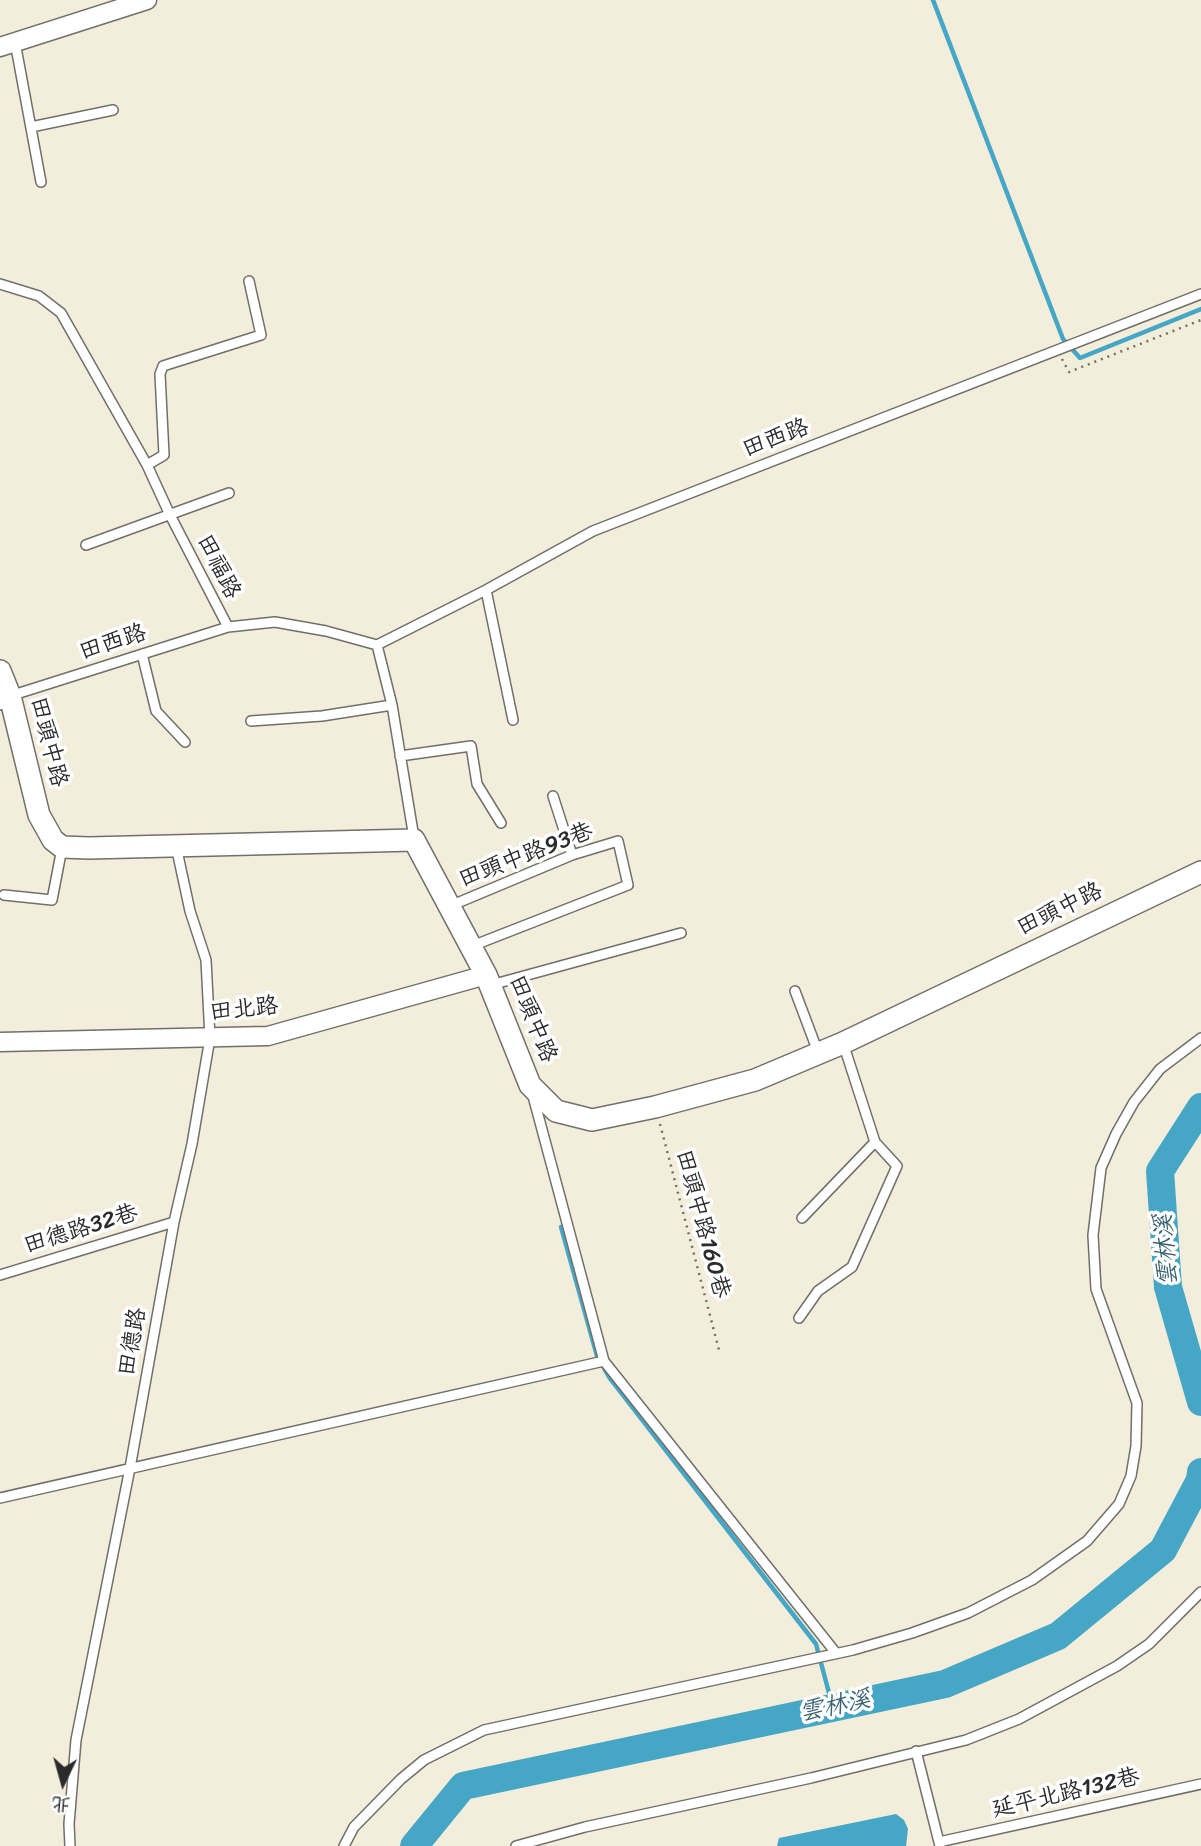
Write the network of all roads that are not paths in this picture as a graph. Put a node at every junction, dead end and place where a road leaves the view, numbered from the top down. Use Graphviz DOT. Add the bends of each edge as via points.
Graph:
graph roads {
  1 [pos="147,0"];
  2 [pos="8,45"];
  3 [pos="113,110"];
  4 [pos="31,127"];
  5 [pos="41,182"];
  6 [pos="249,281"];
  7 [pos="0,284"];
  8 [pos="1201,294"];
  9 [pos="147,464"];
  10 [pos="229,493"];
  11 [pos="170,514"];
  12 [pos="86,544"];
  13 [pos="486,590"];
  14 [pos="228,627"];
  15 [pos="377,645"];
  16 [pos="142,654"];
  17 [pos="0,671"];
  18 [pos="5,701"];
  19 [pos="392,705"];
  20 [pos="513,720"];
  21 [pos="251,721"];
  22 [pos="186,742"];
  23 [pos="400,756"];
  24 [pos="553,796"];
  25 [pos="501,823"];
  26 [pos="414,840"];
  27 [pos="176,846"];
  28 [pos="62,847"];
  29 [pos="572,855"];
  30 [pos="1201,872"];
  31 [pos="4,895"];
  32 [pos="449,907"];
  33 [pos="681,933"];
  34 [pos="470,946"];
  35 [pos="488,980"];
  36 [pos="795,991"];
  37 [pos="210,1038"];
  38 [pos="1201,1038"];
  39 [pos="0,1042"];
  40 [pos="843,1043"];
  41 [pos="818,1052"];
  42 [pos="530,1086"];
  43 [pos="875,1142"];
  44 [pos="802,1219"];
  45 [pos="174,1222"];
  46 [pos="0,1275"];
  47 [pos="799,1318"];
  48 [pos="604,1362"];
  49 [pos="130,1468"];
  50 [pos="0,1498"];
  51 [pos="1201,1592"];
  52 [pos="836,1653"];
  53 [pos="916,1751"];
  54 [pos="1201,1784"];
  55 [pos="939,1844"];
  56 [pos="70,1846"];
  57 [pos="344,1846"];
  58 [pos="516,1846"];
  1 -- 2 [label="street"];
  2 -- 4 [label="lane"];
  3 -- 4 [label="lane"];
  4 -- 5 [label="lane"];
  6 -- 9 [label="lane" via="261,335 163,366 164,454"];
  7 -- 9 [label="lane, 田福路" via="38,296 61,313"];
  8 -- 13 [label="lane, 田西路" via="593,531"];
  9 -- 11 [label="lane, 田福路"];
  10 -- 11 [label="lane"];
  11 -- 12 [label="lane"];
  11 -- 14 [label="lane, 田福路"];
  13 -- 15 [label="lane, 田西路"];
  13 -- 20 [label="lane"];
  14 -- 15 [label="lane, 田福路" via="275,622"];
  14 -- 16 [label="lane, 田西路"];
  15 -- 19 [label="lane"];
  16 -- 18 [label="lane, 田西路"];
  16 -- 22 [label="lane" via="156,712"];
  17 -- 18 [label="street, 田頭中路"];
  18 -- 28 [label="street, 田頭中路" via="39,815"];
  19 -- 21 [label="lane"];
  19 -- 23 [label="lane"];
  23 -- 25 [label="lane" via="471,746 477,784"];
  23 -- 26 [label="lane"];
  24 -- 29 [label="lane"];
  26 -- 27 [label="street"];
  26 -- 32 [label="street, 田頭中路"];
  27 -- 28 [label="street"];
  27 -- 37 [label="lane, 田德路" via="206,960"];
  28 -- 31 [label="lane" via="52,900"];
  29 -- 32 [label="lane, 田頭中路93巷"];
  29 -- 34 [label="lane, 田頭中路93巷" via="618,841 628,885"];
  30 -- 40 [label="street, 田頭中路"];
  32 -- 34 [label="street, 田頭中路"];
  33 -- 35 [label="lane"];
  34 -- 35 [label="street, 田頭中路"];
  35 -- 37 [label="street, 田北路" via="268,1036"];
  35 -- 42 [label="street, 田頭中路"];
  36 -- 41 [label="lane"];
  37 -- 39 [label="street, 田北路"];
  37 -- 45 [label="lane, 田德路"];
  38 -- 52 [label="lane" via="1160,1069 1134,1102 1101,1168 1093,1235 1096,1289 1137,1403 1131,1476 1118,1504 1087,1541 1032,1580 968,1613"];
  40 -- 41 [label="street, 田頭中路"];
  40 -- 43 [label="lane"];
  41 -- 42 [label="street, 田頭中路" via="755,1080 592,1121 556,1111"];
  42 -- 48 [label="lane"];
  43 -- 44 [label="lane"];
  43 -- 47 [label="lane" via="897,1166 852,1267 818,1291"];
  45 -- 46 [label="lane, 田德路32巷"];
  45 -- 49 [label="lane, 田德路"];
  48 -- 49 [label="lane"];
  48 -- 52 [label="lane"];
  49 -- 50 [label="lane"];
  49 -- 56 [label="lane, 田德路" via="76,1740"];
  51 -- 53 [label="lane" via="1149,1644 1116,1666 1019,1719 966,1740"];
  52 -- 57 [label="lane" via="484,1730 424,1760 401,1779 354,1827"];
  53 -- 55 [label="lane"];
  53 -- 58 [label="lane"];
  54 -- 55 [label="lane, 延平北路132巷"];
}
